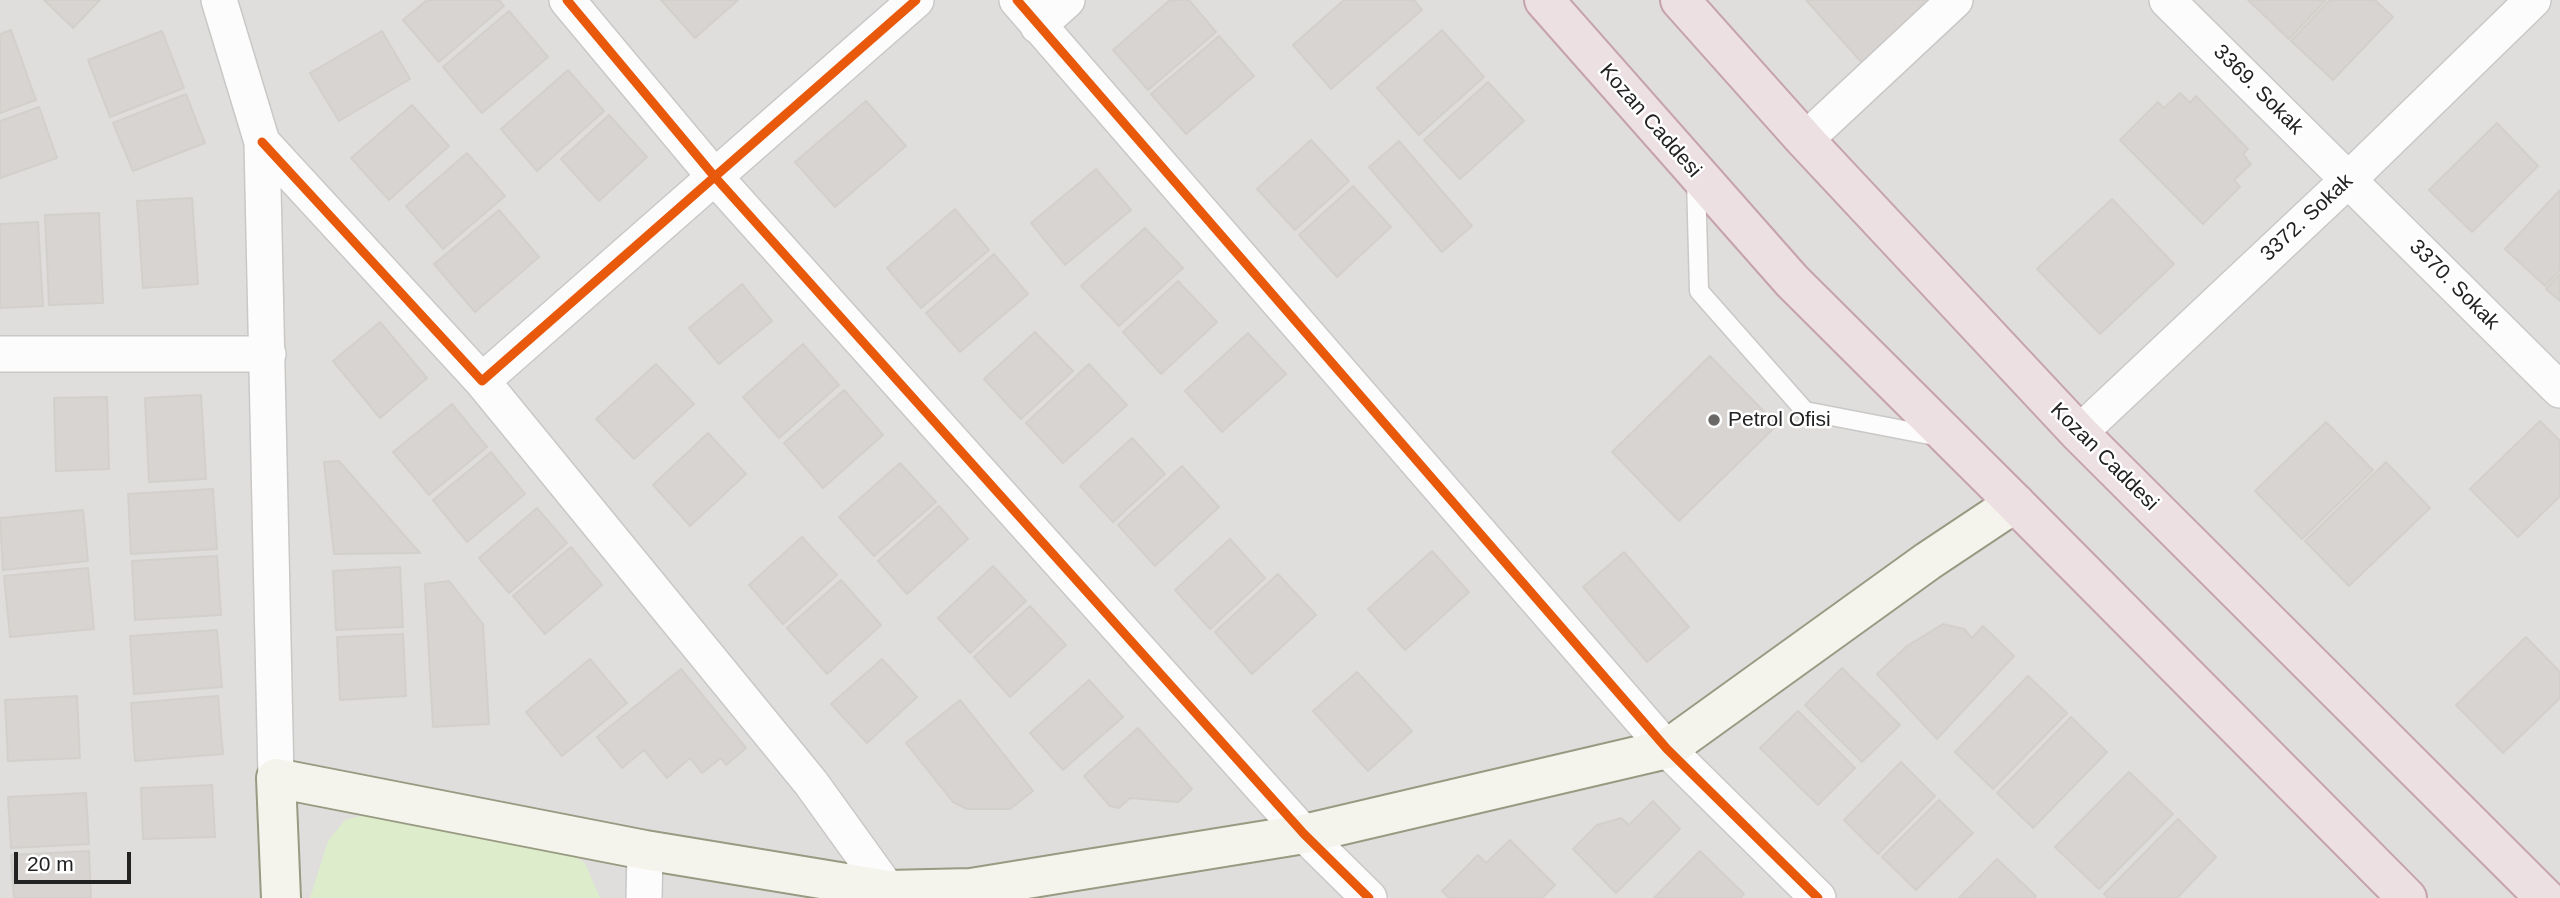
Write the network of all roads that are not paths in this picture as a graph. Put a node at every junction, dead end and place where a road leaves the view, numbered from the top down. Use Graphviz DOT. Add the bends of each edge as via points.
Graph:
graph roads {
  1 [pos="219,0"];
  2 [pos="567,0"];
  3 [pos="916,0"];
  4 [pos="1068,0"];
  5 [pos="1544,0"];
  6 [pos="1680,0"];
  7 [pos="1955,0"];
  8 [pos="2167,0"];
  9 [pos="2533,0"];
  10 [pos="1027,13"];
  11 [pos="1805,140"];
  12 [pos="262,142"];
  13 [pos="1695,172"];
  14 [pos="714,176"];
  15 [pos="2348,180"];
  16 [pos="0,354"];
  17 [pos="268,354"];
  18 [pos="482,381"];
  19 [pos="2560,390"];
  20 [pos="2079,433"];
  21 [pos="1951,439"];
  22 [pos="2015,503"];
  23 [pos="1667,749"];
  24 [pos="276,778"];
  25 [pos="1304,834"];
  26 [pos="645,850"];
  27 [pos="888,890"];
  28 [pos="971,893"];
  29 [pos="281,898"];
  30 [pos="644,898"];
  31 [pos="1369,898"];
  32 [pos="1818,898"];
  33 [pos="2407,898"];
  34 [pos="2545,898"];
  1 -- 12 [label="street"];
  2 -- 14 [label="street"];
  3 -- 14 [label="street"];
  4 -- 10 [label="street"];
  5 -- 13 [label="highway, Kozan Caddesi"];
  6 -- 11 [label="highway, Kozan Caddesi"];
  7 -- 11 [label="street"];
  8 -- 15 [label="street, 3369. Sokak"];
  9 -- 15 [label="street, 3372. Sokak"];
  10 -- 23 [label="street"];
  11 -- 20 [label="highway, Kozan Caddesi"];
  12 -- 17 [label="street"];
  12 -- 18 [label="street"];
  13 -- 21 [label="highway, Kozan Caddesi" via="1792,281"];
  13 -- 21 [label="lane" via="1699,291 1805,411"];
  14 -- 18 [label="street"];
  14 -- 25 [label="street"];
  15 -- 19 [label="street, 3370. Sokak"];
  15 -- 20 [label="street, 3372. Sokak"];
  16 -- 17 [label="street"];
  17 -- 24 [label="street"];
  18 -- 27 [label="street" via="811,783"];
  20 -- 34 [label="highway, Kozan Caddesi"];
  21 -- 22 [label="highway, Kozan Caddesi"];
  22 -- 23 [label="main road"];
  22 -- 33 [label="highway, Kozan Caddesi"];
  23 -- 25 [label="main road"];
  23 -- 32 [label="street"];
  24 -- 26 [label="main road"];
  24 -- 29 [label="main road"];
  25 -- 28 [label="main road"];
  25 -- 31 [label="street"];
  26 -- 27 [label="main road"];
  26 -- 30 [label="street"];
  27 -- 28 [label="main road"];
}
